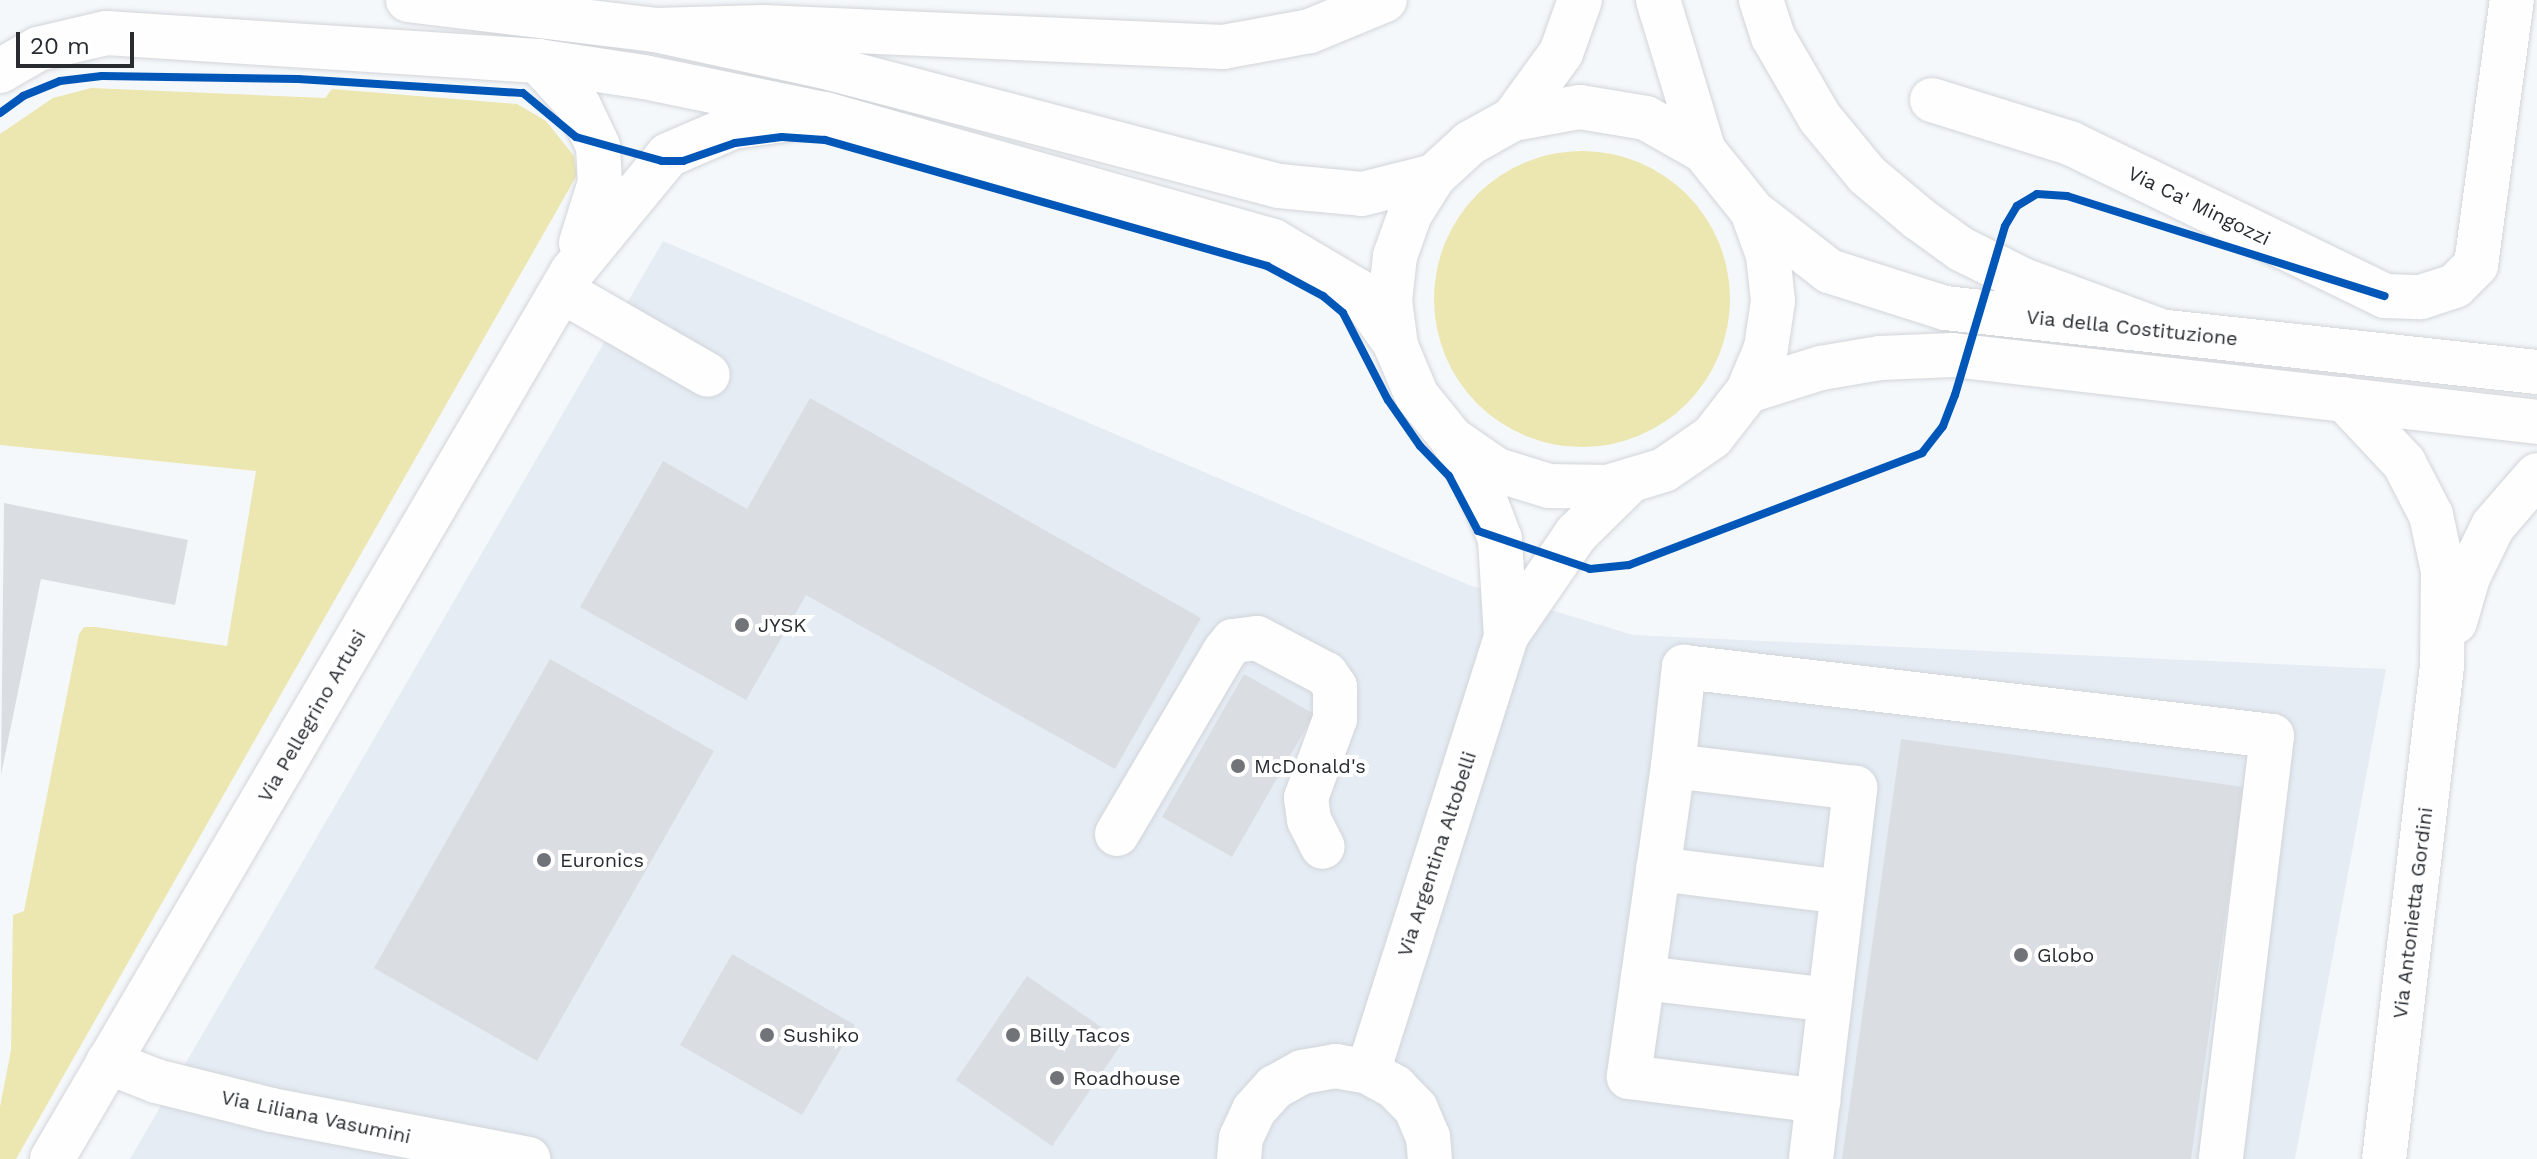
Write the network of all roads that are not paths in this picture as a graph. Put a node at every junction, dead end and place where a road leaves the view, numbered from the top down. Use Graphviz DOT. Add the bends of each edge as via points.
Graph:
graph roads {
  1 [pos="408,0"];
  2 [pos="1385,0"];
  3 [pos="1580,0"];
  4 [pos="1658,0"];
  5 [pos="1761,0"];
  6 [pos="2520,8"];
  7 [pos="655,30"];
  8 [pos="538,61"];
  9 [pos="0,71"];
  10 [pos="1932,100"];
  11 [pos="825,114"];
  12 [pos="1513,119"];
  13 [pos="1704,151"];
  14 [pos="1434,176"];
  15 [pos="1752,211"];
  16 [pos="567,282"];
  17 [pos="2161,331"];
  18 [pos="1396,346"];
  19 [pos="2537,372"];
  20 [pos="708,375"];
  21 [pos="1748,391"];
  22 [pos="2344,399"];
  23 [pos="2537,422"];
  24 [pos="1452,439"];
  25 [pos="2537,475"];
  26 [pos="1631,480"];
  27 [pos="1506,636"];
  28 [pos="2442,666"];
  29 [pos="1673,766"];
  30 [pos="1117,834"];
  31 [pos="1323,847"];
  32 [pos="1658,869"];
  33 [pos="1843,892"];
  34 [pos="1643,978"];
  35 [pos="1830,1000"];
  36 [pos="108,1062"];
  37 [pos="1368,1072"];
  38 [pos="1818,1101"];
  39 [pos="52,1159"];
  40 [pos="528,1159"];
  41 [pos="1239,1159"];
  42 [pos="1430,1159"];
  43 [pos="1811,1159"];
  44 [pos="2221,1159"];
  45 [pos="2384,1159"];
  1 -- 7 [label="main road"];
  2 -- 7 [label="main road" via="1310,31 1223,47 764,27"];
  3 -- 12 [label="main road" via="1561,53"];
  4 -- 13 [label="main road"];
  5 -- 17 [label="main road" via="1773,37 1820,118 1867,175 1918,218 1961,249 2023,280"];
  6 -- 10 [label="main road, Via Ca' Mingozzi" via="2476,265 2455,286 2421,297 2385,296 2070,143"];
  7 -- 14 [label="main road" via="829,68 1279,186 1362,194"];
  8 -- 9 [label="main road" via="106,33 38,49"];
  8 -- 11 [label="main road"];
  8 -- 16 [label="main road" via="579,106 598,146 600,182"];
  11 -- 16 [label="main road" via="733,127 668,155"];
  11 -- 18 [label="main road" via="1273,241 1358,291"];
  12 -- 13 [label="main road" via="1580,107 1606,111 1646,118"];
  12 -- 14 [label="main road" via="1470,143"];
  13 -- 15 [label="main road"];
  14 -- 18 [label="main road" via="1410,214 1395,256 1390,301"];
  15 -- 17 [label="main road, Via della Costituzione" via="1829,271 1945,308"];
  15 -- 21 [label="main road" via="1768,255 1773,301 1766,348"];
  16 -- 20 [label="main road"];
  16 -- 36 [label="main road, Via Pellegrino Artusi"];
  17 -- 19 [label="main road, Via della Costituzione"];
  18 -- 24 [label="main road" via="1417,396"];
  21 -- 22 [label="main road" via="1821,368 1880,358 1953,355"];
  21 -- 26 [label="main road" via="1712,437 1664,470"];
  22 -- 23 [label="main road"];
  22 -- 28 [label="main road, Via Antonietta Gordini" via="2404,463 2431,515 2443,571"];
  24 -- 26 [label="main road" via="1497,470 1549,486 1608,487"];
  24 -- 27 [label="main road, Via Argentina Altobelli" via="1480,487 1500,539"];
  25 -- 28 [label="main road, Via Antonietta Gordini" via="2493,526 2468,577"];
  26 -- 27 [label="main road, Via Argentina Altobelli" via="1576,534"];
  27 -- 37 [label="main road, Via Argentina Altobelli"];
  28 -- 45 [label="main road, Via Antonietta Gordini"];
  29 -- 32 [label="main road"];
  29 -- 33 [label="main road" via="1855,788"];
  29 -- 44 [label="main road" via="1684,667 2272,736"];
  30 -- 31 [label="main road" via="1225,651 1233,641 1257,638 1326,674 1335,687 1335,719 1306,798 1309,820"];
  32 -- 33 [label="main road"];
  32 -- 34 [label="main road"];
  33 -- 35 [label="main road"];
  34 -- 35 [label="main road"];
  34 -- 38 [label="main road" via="1629,1077"];
  35 -- 38 [label="main road"];
  36 -- 39 [label="main road, Via Pellegrino Artusi"];
  36 -- 40 [label="main road, Via Liliana Vasumini" via="156,1081 272,1110"];
  37 -- 41 [label="main road" via="1335,1066 1302,1072 1275,1087 1254,1110 1241,1138"];
  37 -- 42 [label="main road" via="1395,1087 1416,1109 1428,1137"];
  38 -- 43 [label="main road"];
}
